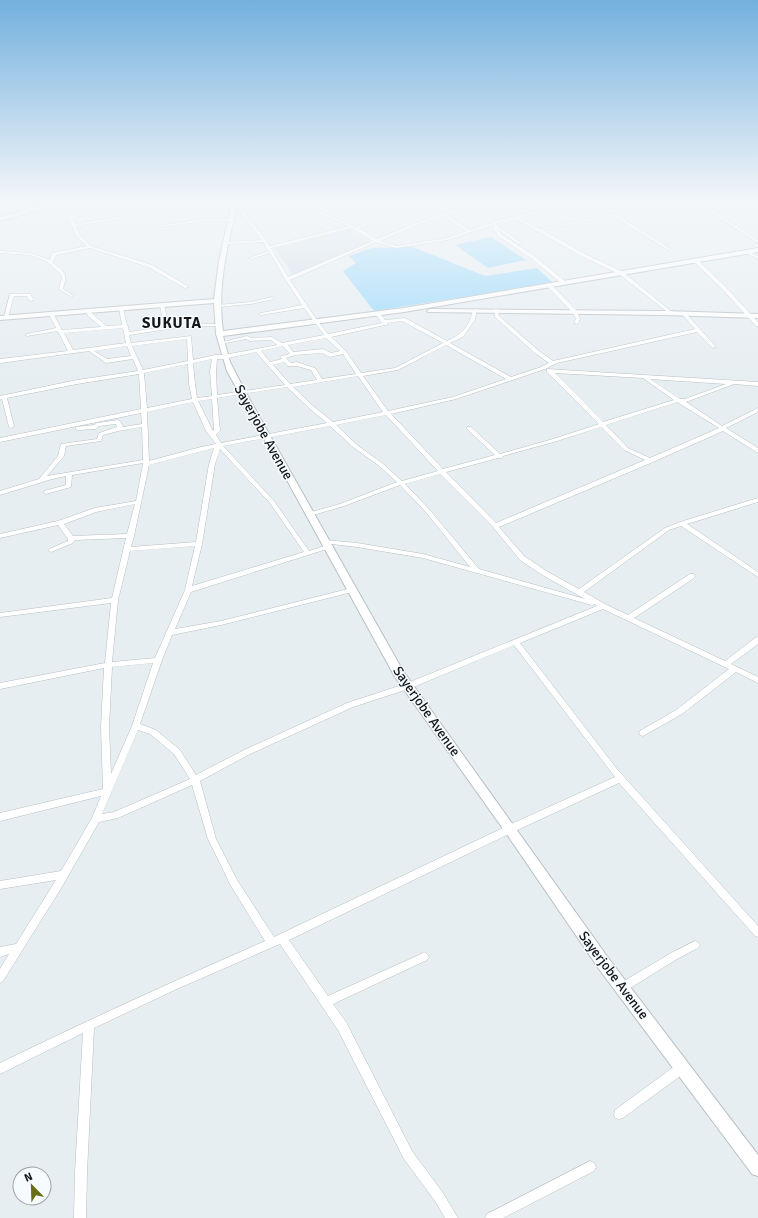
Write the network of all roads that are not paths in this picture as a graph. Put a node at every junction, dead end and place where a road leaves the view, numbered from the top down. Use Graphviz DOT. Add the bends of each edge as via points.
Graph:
graph roads {
  1 [pos="46,260"];
  2 [pos="52,260"];
  3 [pos="131,260"];
  4 [pos="222,260"];
  5 [pos="275,260"];
  6 [pos="331,260"];
  7 [pos="536,260"];
  8 [pos="592,260"];
  9 [pos="702,260"];
  10 [pos="696,261"];
  11 [pos="51,263"];
  12 [pos="621,273"];
  13 [pos="287,279"];
  14 [pos="564,283"];
  15 [pos="550,286"];
  16 [pos="186,287"];
  17 [pos="71,296"];
  18 [pos="272,298"];
  19 [pos="32,300"];
  20 [pos="217,303"];
  21 [pos="162,305"];
  22 [pos="305,306"];
  23 [pos="121,308"];
  24 [pos="404,310"];
  25 [pos="475,310"];
  26 [pos="496,310"];
  27 [pos="88,311"];
  28 [pos="575,312"];
  29 [pos="377,313"];
  30 [pos="670,313"];
  31 [pos="683,313"];
  32 [pos="51,314"];
  33 [pos="261,314"];
  34 [pos="749,316"];
  35 [pos="758,316"];
  36 [pos="3,318"];
  37 [pos="315,321"];
  38 [pos="384,322"];
  39 [pos="576,323"];
  40 [pos="758,325"];
  41 [pos="126,326"];
  42 [pos="180,327"];
  43 [pos="105,328"];
  44 [pos="167,328"];
  45 [pos="698,330"];
  46 [pos="59,331"];
  47 [pos="127,334"];
  48 [pos="220,334"];
  49 [pos="27,335"];
  50 [pos="327,336"];
  51 [pos="186,337"];
  52 [pos="448,343"];
  53 [pos="130,344"];
  54 [pos="282,345"];
  55 [pos="714,347"];
  56 [pos="89,349"];
  57 [pos="257,350"];
  58 [pos="71,352"];
  59 [pos="344,352"];
  60 [pos="292,354"];
  61 [pos="134,357"];
  62 [pos="220,357"];
  63 [pos="285,360"];
  64 [pos="0,361"];
  65 [pos="190,362"];
  66 [pos="553,363"];
  67 [pos="269,364"];
  68 [pos="543,368"];
  69 [pos="549,370"];
  70 [pos="141,372"];
  71 [pos="359,375"];
  72 [pos="644,376"];
  73 [pos="510,379"];
  74 [pos="321,381"];
  75 [pos="735,382"];
  76 [pos="758,384"];
  77 [pos="288,385"];
  78 [pos="242,393"];
  79 [pos="215,396"];
  80 [pos="2,397"];
  81 [pos="195,400"];
  82 [pos="678,400"];
  83 [pos="144,409"];
  84 [pos="758,410"];
  85 [pos="387,413"];
  86 [pos="332,424"];
  87 [pos="145,425"];
  88 [pos="602,425"];
  89 [pos="12,426"];
  90 [pos="78,428"];
  91 [pos="469,428"];
  92 [pos="121,429"];
  93 [pos="722,429"];
  94 [pos="213,434"];
  95 [pos="266,437"];
  96 [pos="0,440"];
  97 [pos="218,445"];
  98 [pos="758,451"];
  99 [pos="500,456"];
  100 [pos="651,461"];
  101 [pos="146,462"];
  102 [pos="441,471"];
  103 [pos="69,475"];
  104 [pos="40,481"];
  105 [pos="401,483"];
  106 [pos="46,492"];
  107 [pos="0,493"];
  108 [pos="758,500"];
  109 [pos="138,502"];
  110 [pos="310,514"];
  111 [pos="60,522"];
  112 [pos="682,523"];
  113 [pos="495,526"];
  114 [pos="0,536"];
  115 [pos="130,536"];
  116 [pos="72,538"];
  117 [pos="199,544"];
  118 [pos="327,545"];
  119 [pos="128,549"];
  120 [pos="51,550"];
  121 [pos="307,552"];
  122 [pos="476,570"];
  123 [pos="758,575"];
  124 [pos="692,576"];
  125 [pos="188,590"];
  126 [pos="352,590"];
  127 [pos="579,592"];
  128 [pos="115,600"];
  129 [pos="603,606"];
  130 [pos="0,615"];
  131 [pos="628,618"];
  132 [pos="169,634"];
  133 [pos="758,640"];
  134 [pos="516,642"];
  135 [pos="158,660"];
  136 [pos="108,665"];
  137 [pos="725,665"];
  138 [pos="735,669"];
  139 [pos="758,680"];
  140 [pos="0,686"];
  141 [pos="408,686"];
  142 [pos="136,726"];
  143 [pos="643,733"];
  144 [pos="621,778"];
  145 [pos="195,780"];
  146 [pos="107,791"];
  147 [pos="0,817"];
  148 [pos="96,819"];
  149 [pos="510,829"];
  150 [pos="64,875"];
  151 [pos="0,885"];
  152 [pos="758,933"];
  153 [pos="277,940"];
  154 [pos="695,945"];
  155 [pos="18,948"];
  156 [pos="0,952"];
  157 [pos="424,957"];
  158 [pos="0,978"];
  159 [pos="623,987"];
  160 [pos="326,1002"];
  161 [pos="89,1025"];
  162 [pos="683,1067"];
  163 [pos="0,1069"];
  164 [pos="620,1114"];
  165 [pos="590,1167"];
  166 [pos="758,1168"];
  167 [pos="80,1218"];
  168 [pos="452,1218"];
  169 [pos="491,1218"];
  1 -- 11 [label="street"];
  2 -- 11 [label="street"];
  3 -- 16 [label="street" via="150,266"];
  4 -- 20 [label="street, Sayerjobe Avenue"];
  5 -- 13 [label="street"];
  6 -- 13 [label="street"];
  7 -- 14 [label="street"];
  8 -- 12 [label="street"];
  9 -- 10 [label="street"];
  10 -- 12 [label="street"];
  10 -- 34 [label="street"];
  11 -- 17 [label="street" via="63,274 61,289"];
  12 -- 14 [label="street"];
  12 -- 30 [label="street"];
  13 -- 22 [label="street"];
  14 -- 15 [label="street"];
  15 -- 24 [label="street"];
  15 -- 28 [label="street"];
  18 -- 20 [label="street" via="252,303"];
  19 -- 36 [label="street" via="28,295 12,296"];
  20 -- 21 [label="street"];
  20 -- 48 [label="street, Sayerjobe Avenue"];
  21 -- 23 [label="street"];
  21 -- 44 [label="street"];
  22 -- 33 [label="street"];
  22 -- 37 [label="street"];
  23 -- 27 [label="street"];
  23 -- 41 [label="street"];
  24 -- 25 [label="street"];
  24 -- 29 [label="street"];
  25 -- 26 [label="street"];
  25 -- 52 [label="street" via="473,320 464,332"];
  26 -- 28 [label="street"];
  26 -- 66 [label="street" via="497,316"];
  27 -- 32 [label="street"];
  27 -- 43 [label="street"];
  28 -- 30 [label="street"];
  28 -- 39 [label="street" via="578,319"];
  29 -- 37 [label="street"];
  29 -- 38 [label="street"];
  30 -- 31 [label="street"];
  31 -- 34 [label="street"];
  31 -- 45 [label="street"];
  32 -- 36 [label="street"];
  32 -- 46 [label="street"];
  34 -- 35 [label="street"];
  34 -- 40 [label="street"];
  37 -- 48 [label="street"];
  37 -- 50 [label="street"];
  38 -- 50 [label="street" via="385,324"];
  38 -- 52 [label="street" via="403,319"];
  41 -- 43 [label="street"];
  41 -- 47 [label="street"];
  42 -- 44 [label="street"];
  42 -- 48 [label="street"];
  42 -- 51 [label="street"];
  43 -- 46 [label="street"];
  44 -- 47 [label="street"];
  45 -- 55 [label="street"];
  45 -- 66 [label="street"];
  46 -- 49 [label="street"];
  46 -- 58 [label="street"];
  47 -- 53 [label="street"];
  48 -- 54 [label="street" via="250,340 272,338"];
  48 -- 62 [label="street, Sayerjobe Avenue"];
  50 -- 54 [label="street"];
  50 -- 59 [label="street"];
  51 -- 53 [label="street"];
  51 -- 65 [label="street" via="189,337 191,348"];
  52 -- 71 [label="street" via="396,369"];
  52 -- 73 [label="street"];
  53 -- 56 [label="street"];
  53 -- 61 [label="street"];
  54 -- 57 [label="street"];
  54 -- 60 [label="street"];
  56 -- 58 [label="street"];
  56 -- 61 [label="street" via="106,361"];
  57 -- 62 [label="street"];
  57 -- 67 [label="street"];
  58 -- 64 [label="street"];
  59 -- 60 [label="street" via="330,355 323,351"];
  59 -- 71 [label="street"];
  60 -- 63 [label="street" via="283,357"];
  61 -- 70 [label="street"];
  62 -- 65 [label="street"];
  62 -- 78 [label="street, Sayerjobe Avenue"];
  62 -- 79 [label="street" via="213,371"];
  63 -- 67 [label="street"];
  63 -- 74 [label="street" via="290,365 297,364 313,369"];
  65 -- 70 [label="street"];
  65 -- 81 [label="street"];
  66 -- 68 [label="street"];
  67 -- 77 [label="street"];
  68 -- 69 [label="street"];
  68 -- 73 [label="street"];
  69 -- 72 [label="street"];
  69 -- 88 [label="street"];
  70 -- 80 [label="street"];
  70 -- 83 [label="street"];
  71 -- 74 [label="street"];
  71 -- 85 [label="street"];
  72 -- 75 [label="street"];
  72 -- 82 [label="street"];
  73 -- 85 [label="street" via="454,398"];
  74 -- 77 [label="street"];
  75 -- 76 [label="street"];
  75 -- 82 [label="street" via="685,401"];
  77 -- 78 [label="street"];
  77 -- 86 [label="street"];
  78 -- 79 [label="street"];
  78 -- 95 [label="street, Sayerjobe Avenue"];
  79 -- 81 [label="street"];
  79 -- 94 [label="street" via="217,432"];
  80 -- 89 [label="street"];
  81 -- 83 [label="street"];
  81 -- 94 [label="street"];
  82 -- 88 [label="street"];
  82 -- 93 [label="street"];
  83 -- 87 [label="street"];
  83 -- 96 [label="street"];
  84 -- 93 [label="street"];
  85 -- 86 [label="street"];
  85 -- 102 [label="street"];
  86 -- 95 [label="street"];
  86 -- 105 [label="street"];
  87 -- 92 [label="street"];
  87 -- 101 [label="street"];
  88 -- 99 [label="street"];
  88 -- 100 [label="street" via="626,449"];
  90 -- 92 [label="street" via="118,422"];
  91 -- 99 [label="street"];
  92 -- 104 [label="street" via="101,434 99,440 63,445 61,456"];
  93 -- 98 [label="street"];
  93 -- 100 [label="street"];
  94 -- 97 [label="street"];
  95 -- 97 [label="street"];
  95 -- 110 [label="street, Sayerjobe Avenue"];
  97 -- 101 [label="street"];
  97 -- 117 [label="street" via="212,464"];
  97 -- 121 [label="street" via="272,502"];
  99 -- 102 [label="street"];
  100 -- 113 [label="street"];
  101 -- 103 [label="street"];
  101 -- 109 [label="street"];
  102 -- 105 [label="street"];
  102 -- 113 [label="street"];
  103 -- 104 [label="street"];
  103 -- 106 [label="street" via="69,486"];
  104 -- 107 [label="street"];
  105 -- 110 [label="street"];
  105 -- 122 [label="street" via="427,510"];
  108 -- 112 [label="street"];
  109 -- 111 [label="street" via="95,510"];
  109 -- 115 [label="street"];
  110 -- 118 [label="street, Sayerjobe Avenue"];
  111 -- 114 [label="street"];
  111 -- 116 [label="street"];
  112 -- 123 [label="street"];
  112 -- 127 [label="street" via="661,533"];
  113 -- 127 [label="street" via="528,562"];
  115 -- 116 [label="street"];
  115 -- 119 [label="street"];
  116 -- 120 [label="street" via="71,542"];
  117 -- 119 [label="street"];
  117 -- 125 [label="street"];
  118 -- 121 [label="street"];
  118 -- 122 [label="street" via="357,545 400,552"];
  118 -- 126 [label="street, Sayerjobe Avenue"];
  119 -- 128 [label="street"];
  121 -- 125 [label="street"];
  122 -- 129 [label="street"];
  124 -- 131 [label="street"];
  125 -- 132 [label="street"];
  126 -- 132 [label="street"];
  126 -- 141 [label="street, Sayerjobe Avenue"];
  127 -- 129 [label="street"];
  128 -- 130 [label="street"];
  128 -- 136 [label="street"];
  129 -- 131 [label="street"];
  129 -- 134 [label="street"];
  131 -- 137 [label="street"];
  132 -- 135 [label="street"];
  133 -- 137 [label="street"];
  134 -- 141 [label="street"];
  134 -- 144 [label="street"];
  135 -- 136 [label="street"];
  135 -- 142 [label="street"];
  136 -- 140 [label="street"];
  136 -- 146 [label="street" via="105,727"];
  137 -- 138 [label="street"];
  138 -- 139 [label="street"];
  138 -- 143 [label="street" via="679,712"];
  141 -- 145 [label="street" via="343,708 245,753"];
  141 -- 149 [label="street, Sayerjobe Avenue"];
  142 -- 145 [label="street" via="153,732 177,752"];
  142 -- 146 [label="street"];
  144 -- 149 [label="street"];
  144 -- 152 [label="street"];
  145 -- 148 [label="street" via="115,815"];
  145 -- 153 [label="street" via="212,839 234,883"];
  146 -- 147 [label="street"];
  146 -- 148 [label="street"];
  148 -- 150 [label="street"];
  149 -- 153 [label="street"];
  149 -- 159 [label="street, Sayerjobe Avenue" via="604,964"];
  150 -- 151 [label="street"];
  150 -- 155 [label="street"];
  153 -- 160 [label="street"];
  153 -- 161 [label="street"];
  154 -- 159 [label="street"];
  155 -- 156 [label="street"];
  155 -- 158 [label="street"];
  157 -- 160 [label="street"];
  159 -- 162 [label="street, Sayerjobe Avenue"];
  160 -- 168 [label="street" via="342,1026 408,1155"];
  161 -- 163 [label="street"];
  161 -- 167 [label="street"];
  162 -- 164 [label="street"];
  162 -- 166 [label="street, Sayerjobe Avenue"];
  165 -- 169 [label="street"];
}
